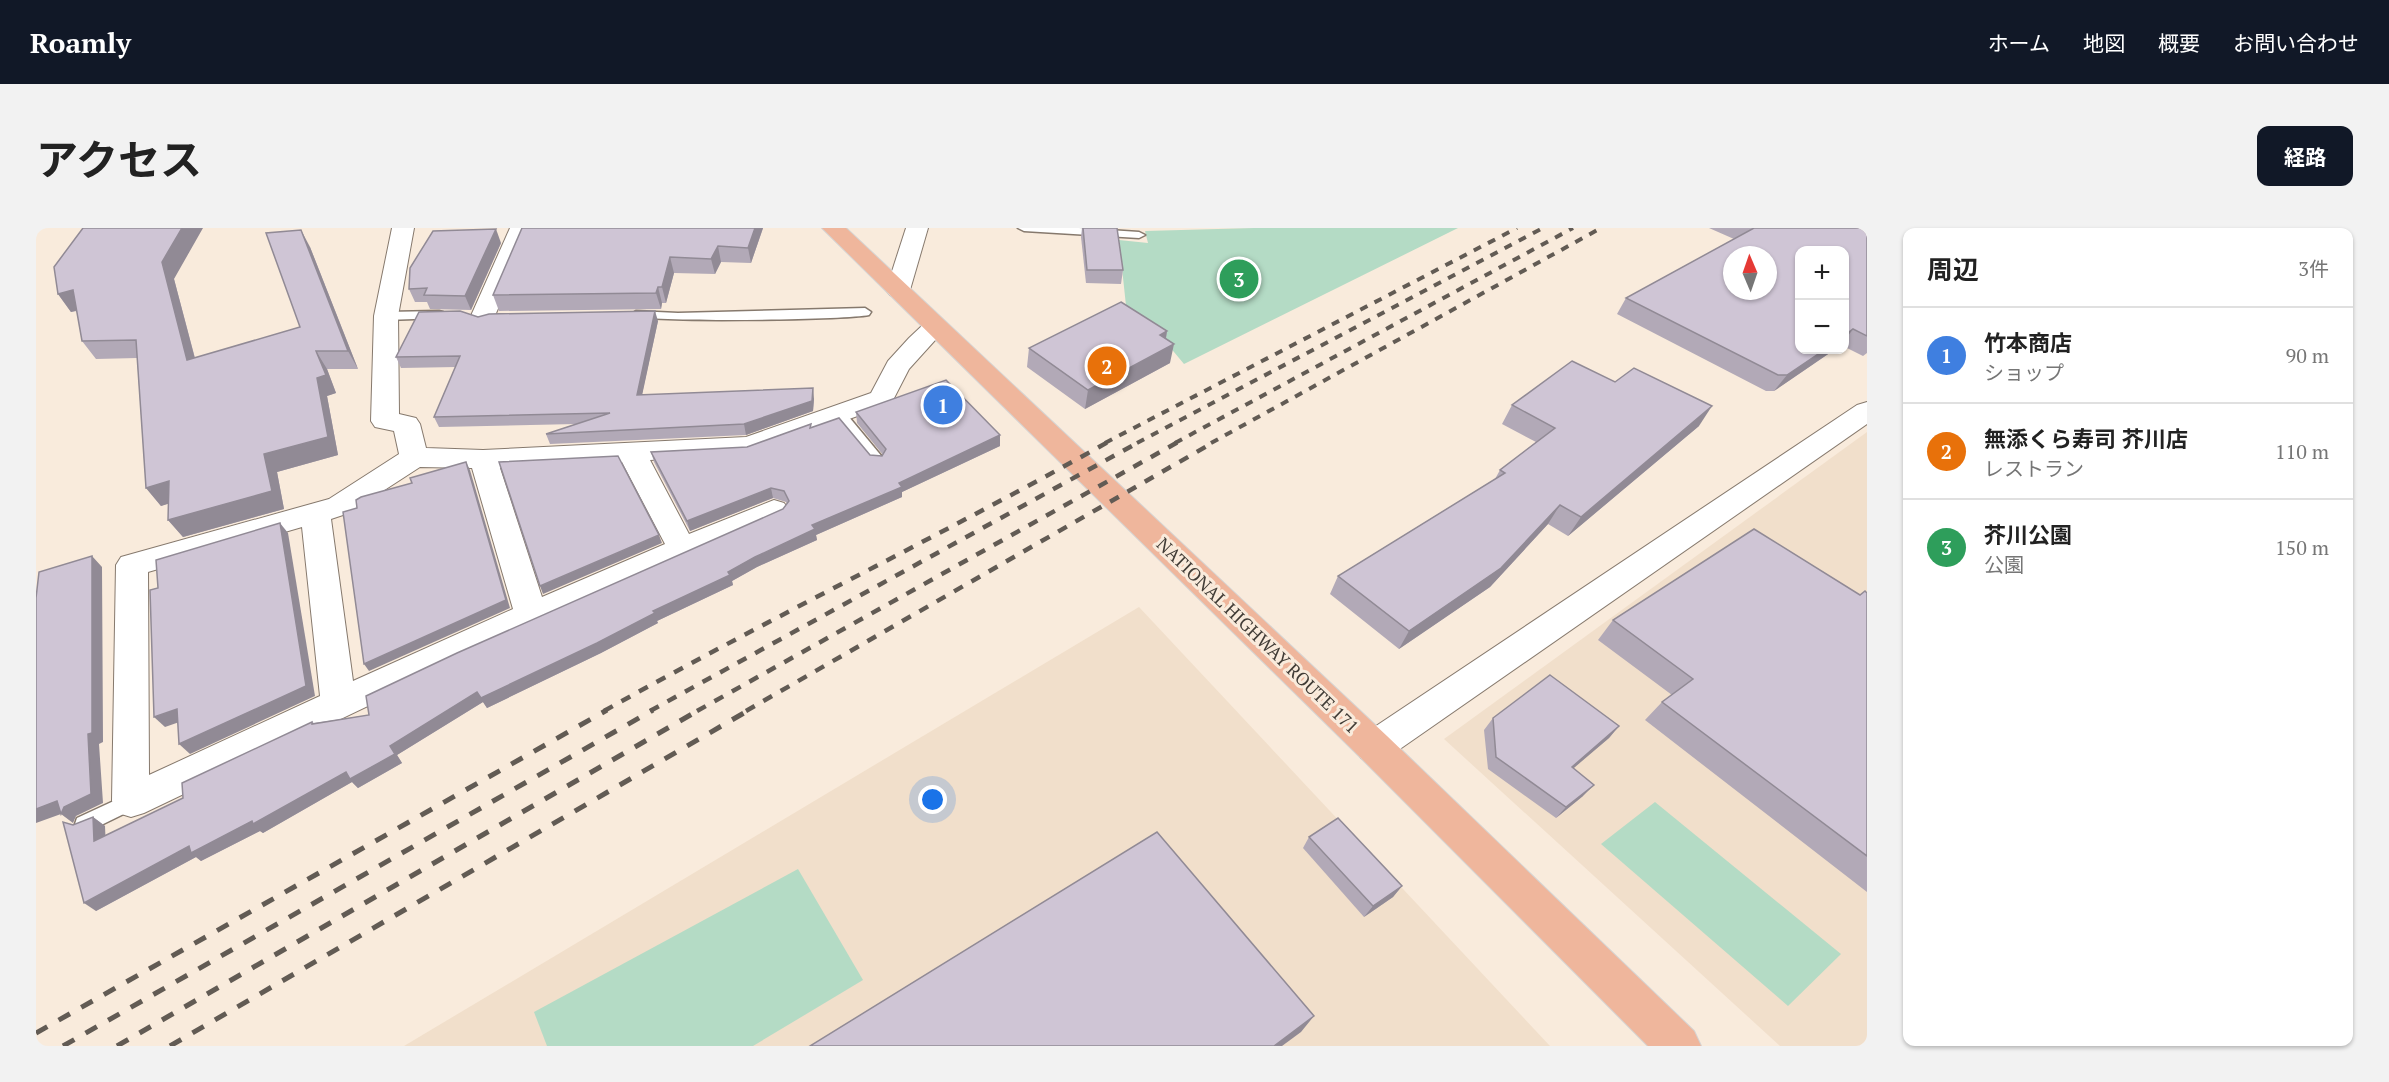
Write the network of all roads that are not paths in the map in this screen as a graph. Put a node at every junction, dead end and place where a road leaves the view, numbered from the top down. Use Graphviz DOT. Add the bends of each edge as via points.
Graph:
graph roads {
  1 [pos="403,228"];
  2 [pos="521,228"];
  3 [pos="833,228"];
  4 [pos="917,228"];
  5 [pos="1024,228"];
  6 [pos="1140,235"];
  7 [pos="898,291"];
  8 [pos="865,312"];
  9 [pos="454,315"];
  10 [pos="625,315"];
  11 [pos="386,316"];
  12 [pos="483,318"];
  13 [pos="935,327"];
  14 [pos="1867,411"];
  15 [pos="839,414"];
  16 [pos="631,452"];
  17 [pos="414,457"];
  18 [pos="483,459"];
  19 [pos="878,461"];
  20 [pos="774,510"];
  21 [pos="315,512"];
  22 [pos="682,548"];
  23 [pos="531,614"];
  24 [pos="338,701"];
  25 [pos="1374,747"];
  26 [pos="130,801"];
  27 [pos="84,824"];
  28 [pos="1679,1046"];
  1 -- 11 [label="street"];
  2 -- 12 [label="street"];
  3 -- 7 [label="highway, NATIONAL HIGHWAY ROUTE 171"];
  4 -- 7 [label="street"];
  5 -- 6 [label="lane"];
  7 -- 13 [label="highway, NATIONAL HIGHWAY ROUTE 171"];
  8 -- 10 [label="lane" via="673,317 674,311"];
  9 -- 11 [label="lane"];
  11 -- 17 [label="street" via="385,421 406,424"];
  13 -- 15 [label="street" via="901,359 882,398"];
  13 -- 25 [label="highway, NATIONAL HIGHWAY ROUTE 171"];
  14 -- 25 [label="street"];
  15 -- 16 [label="street" via="749,446"];
  15 -- 19 [label="lane"];
  16 -- 18 [label="street"];
  16 -- 22 [label="street"];
  17 -- 18 [label="street"];
  17 -- 21 [label="street" via="339,506"];
  18 -- 23 [label="street"];
  20 -- 22 [label="street"];
  21 -- 24 [label="street"];
  21 -- 26 [label="street" via="132,564"];
  22 -- 23 [label="street"];
  23 -- 24 [label="street"];
  24 -- 26 [label="street"];
  25 -- 28 [label="highway, NATIONAL HIGHWAY ROUTE 171"];
  26 -- 27 [label="lane"];
}
